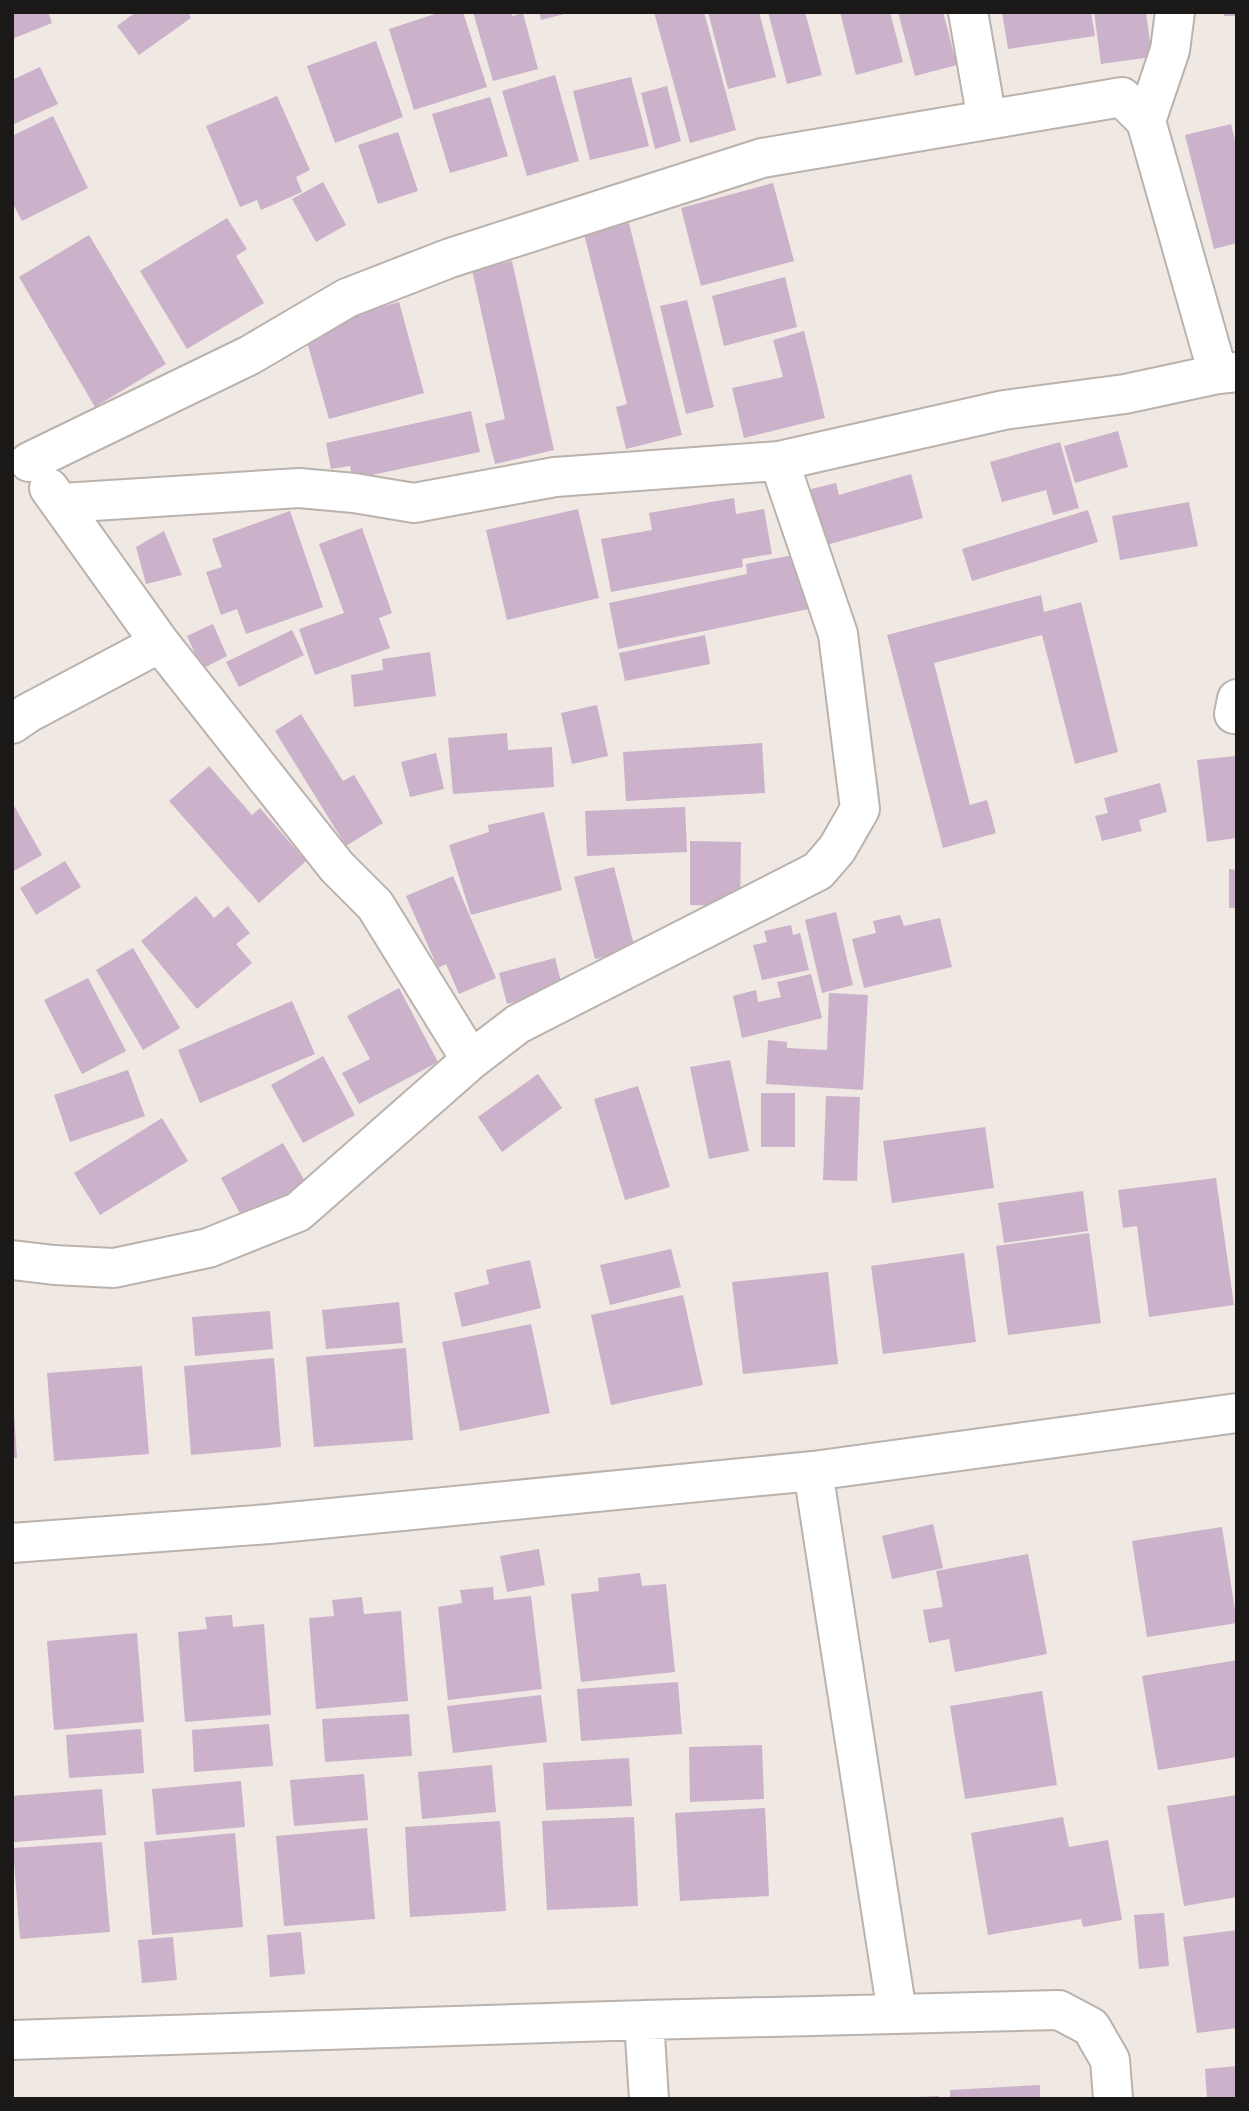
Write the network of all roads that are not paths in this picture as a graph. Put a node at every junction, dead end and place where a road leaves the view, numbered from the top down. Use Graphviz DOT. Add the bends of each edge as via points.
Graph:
graph roads {
  1 [pos="968,12"];
  2 [pos="1175,12"];
  3 [pos="987,120"];
  4 [pos="1146,121"];
  5 [pos="1228,373"];
  6 [pos="20,455"];
  7 [pos="779,461"];
  8 [pos="62,503"];
  9 [pos="160,643"];
  10 [pos="12,724"];
  11 [pos="471,1060"];
  12 [pos="12,1260"];
  13 [pos="1237,1413"];
  14 [pos="813,1471"];
  15 [pos="12,1543"];
  16 [pos="897,2013"];
  17 [pos="644,2020"];
  18 [pos="12,2040"];
  19 [pos="649,2099"];
  20 [pos="1113,2099"];
  1 -- 3 [label="street"];
  2 -- 4 [label="street" via="1171,50"];
  3 -- 4 [label="street" via="1122,97"];
  3 -- 6 [label="street" via="762,158 450,258 347,298 250,355"];
  4 -- 5 [label="street"];
  5 -- 7 [label="street" via="1125,394 1004,410"];
  6 -- 8 [label="street"];
  7 -- 8 [label="street" via="555,477 414,503 299,488"];
  7 -- 11 [label="street" via="838,634 860,809 818,871 518,1024"];
  8 -- 9 [label="street"];
  9 -- 10 [label="street"];
  9 -- 11 [label="street" via="337,867 375,905"];
  11 -- 12 [label="street" via="298,1212 208,1248 114,1268"];
  13 -- 14 [label="street"];
  14 -- 15 [label="street" via="269,1524"];
  14 -- 16 [label="street"];
  16 -- 17 [label="street"];
  16 -- 20 [label="street" via="1059,2010 1091,2027 1110,2060"];
  17 -- 18 [label="street"];
  17 -- 19 [label="street"];
}
